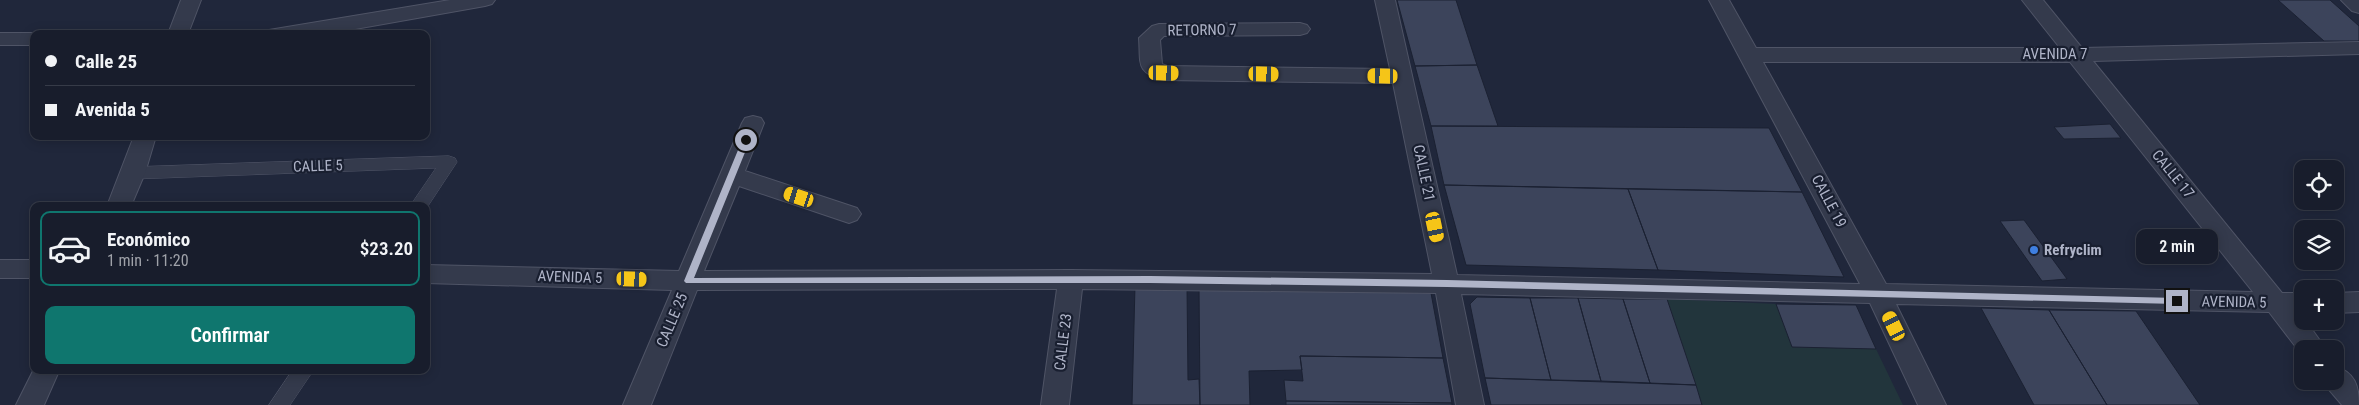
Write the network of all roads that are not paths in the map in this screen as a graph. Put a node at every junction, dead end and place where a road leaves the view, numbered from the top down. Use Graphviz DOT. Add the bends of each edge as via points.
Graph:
graph roads {
  1 [pos="192,0"];
  2 [pos="484,0"];
  3 [pos="1385,0"];
  4 [pos="1719,0"];
  5 [pos="2032,0"];
  6 [pos="2351,0"];
  7 [pos="447,3"];
  8 [pos="2359,7"];
  9 [pos="1300,29"];
  10 [pos="180,30"];
  11 [pos="313,30"];
  12 [pos="0,39"];
  13 [pos="30,39"];
  14 [pos="2359,48"];
  15 [pos="1750,55"];
  16 [pos="2076,55"];
  17 [pos="1403,76"];
  18 [pos="753,123"];
  19 [pos="144,140"];
  20 [pos="133,173"];
  21 [pos="733,175"];
  22 [pos="121,202"];
  23 [pos="422,202"];
  24 [pos="849,214"];
  25 [pos="0,269"];
  26 [pos="30,270"];
  27 [pos="430,274"];
  28 [pos="1071,279"];
  29 [pos="689,281"];
  30 [pos="1447,284"];
  31 [pos="1879,295"];
  32 [pos="2344,302"];
  33 [pos="2359,302"];
  34 [pos="2276,303"];
  35 [pos="2294,303"];
  36 [pos="2306,340"];
  37 [pos="45,374"];
  38 [pos="302,374"];
  39 [pos="2344,388"];
  40 [pos="30,405"];
  41 [pos="279,405"];
  42 [pos="637,405"];
  43 [pos="1055,405"];
  44 [pos="1470,405"];
  45 [pos="1932,405"];
  46 [pos="2358,405"];
  1 -- 10 [label="street"];
  2 -- 7 [label="street"];
  3 -- 17 [label="street, CALLE 21"];
  4 -- 15 [label="street, CALLE 19"];
  5 -- 16 [label="street, CALLE 17"];
  6 -- 8 [label="street"];
  7 -- 11 [label="street"];
  9 -- 17 [label="street, RETORNO 7" via="1159,30 1149,38 1152,68 1164,73"];
  12 -- 13 [label="street"];
  14 -- 16 [label="street, AVENIDA 7"];
  15 -- 16 [label="street, AVENIDA 7"];
  15 -- 31 [label="street, CALLE 19"];
  16 -- 34 [label="street, CALLE 17"];
  17 -- 30 [label="street, CALLE 21"];
  18 -- 21 [label="street, CALLE 25"];
  19 -- 20 [label="street"];
  20 -- 22 [label="street"];
  20 -- 23 [label="street, CALLE 5" via="449,162"];
  21 -- 24 [label="street"];
  21 -- 29 [label="street, CALLE 25"];
  25 -- 26 [label="street"];
  27 -- 29 [label="street, AVENIDA 5"];
  28 -- 29 [label="street, AVENIDA 5"];
  28 -- 30 [label="street, AVENIDA 5"];
  28 -- 43 [label="street, CALLE 23"];
  29 -- 42 [label="street, CALLE 25"];
  30 -- 31 [label="street, AVENIDA 5"];
  30 -- 44 [label="street, CALLE 21"];
  31 -- 34 [label="street, AVENIDA 5"];
  31 -- 45 [label="street, CALLE 19"];
  32 -- 33 [label="street"];
  34 -- 35 [label="street, AVENIDA 5"];
  34 -- 36 [label="street, CALLE 17"];
  37 -- 40 [label="street"];
  38 -- 41 [label="street"];
  39 -- 46 [label="street"];
}
